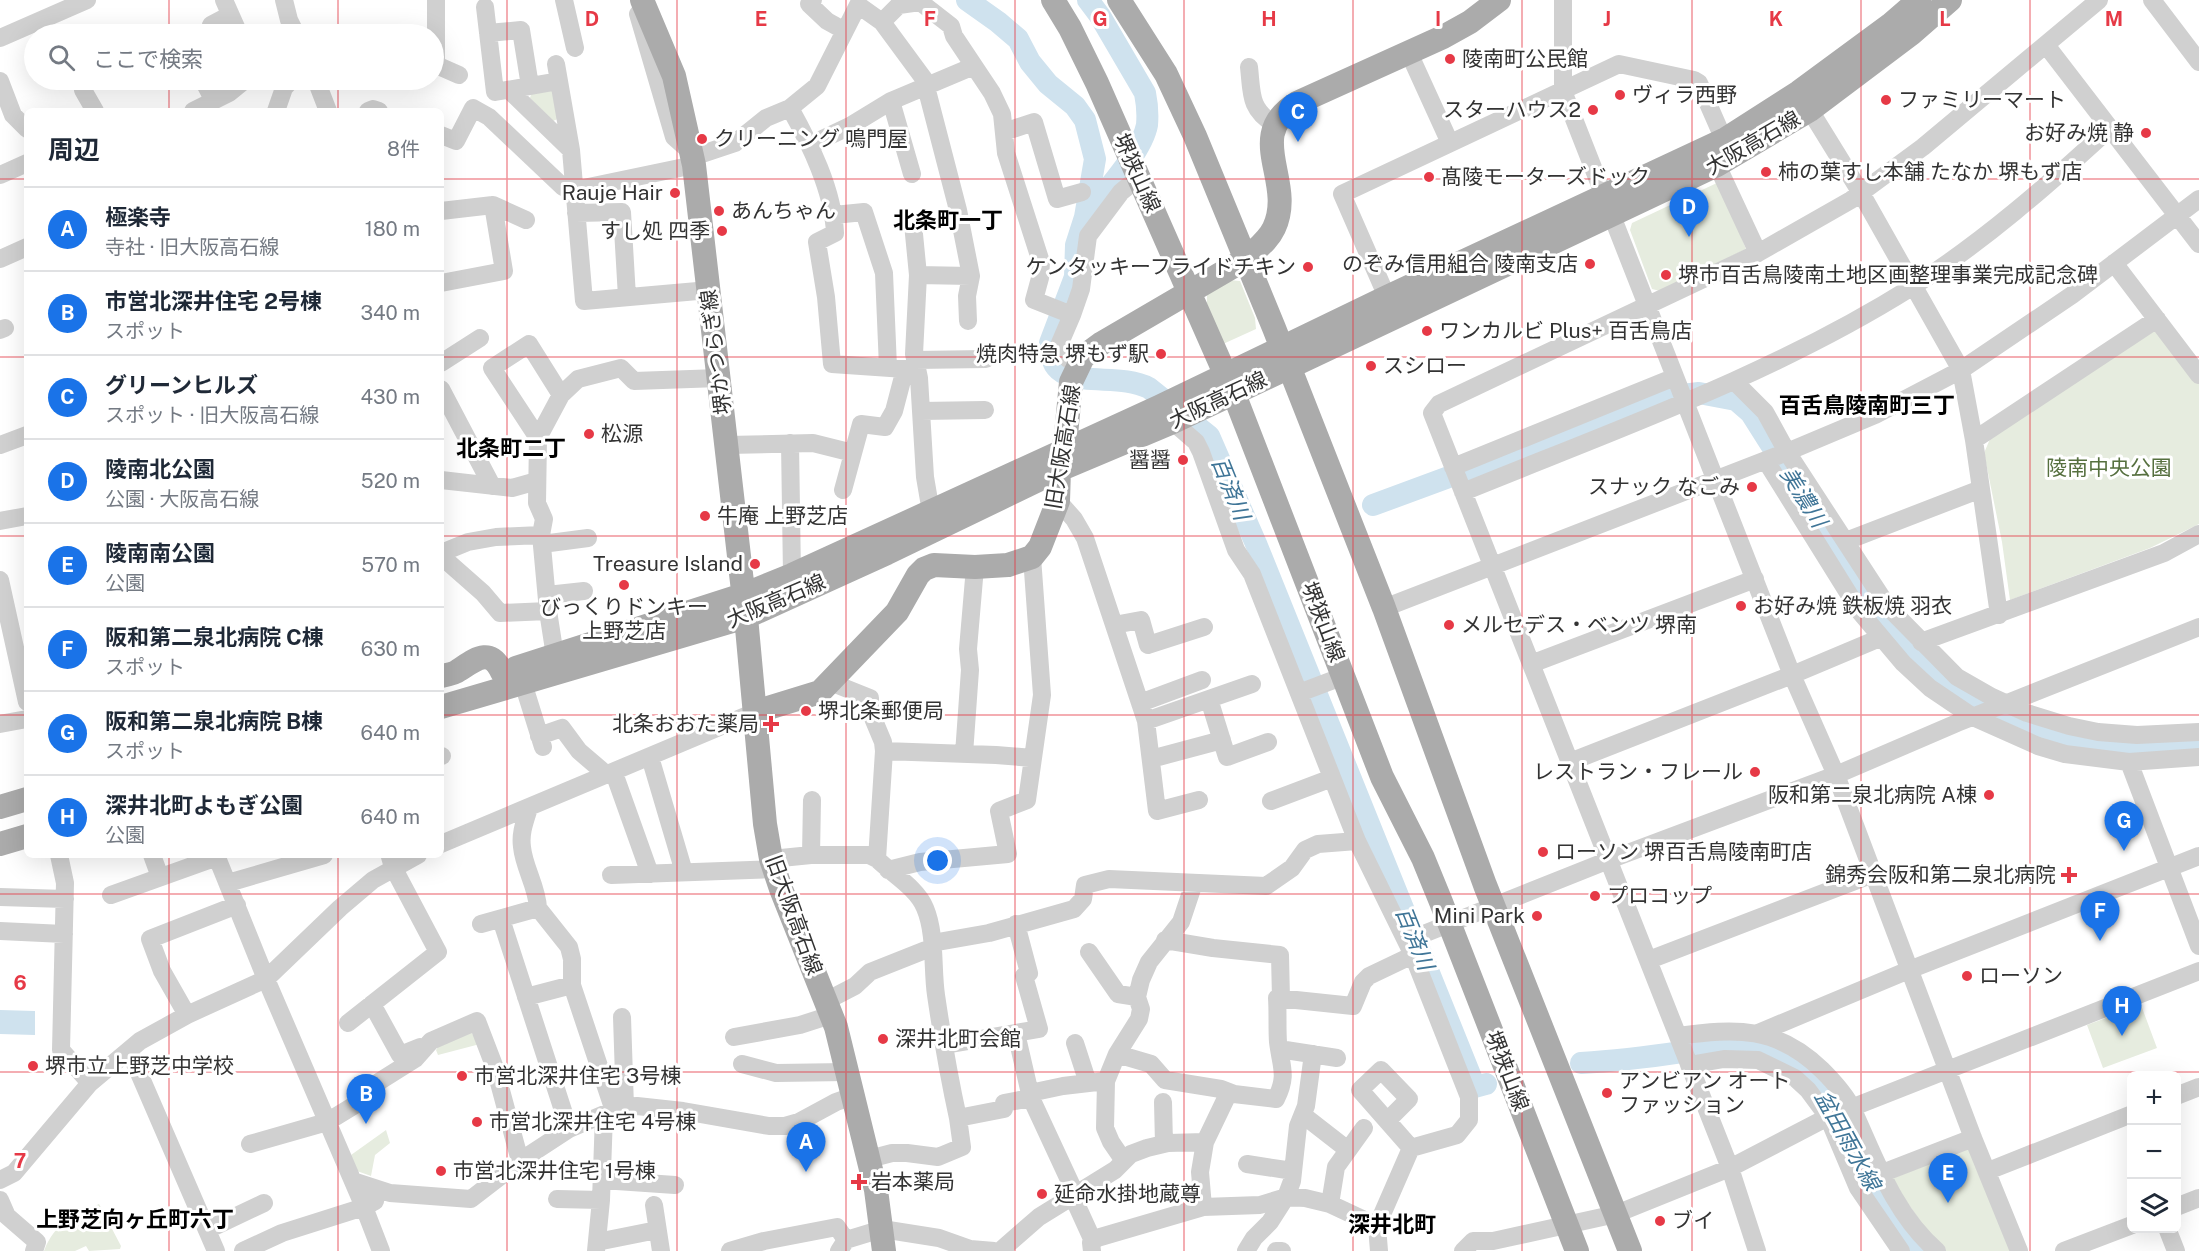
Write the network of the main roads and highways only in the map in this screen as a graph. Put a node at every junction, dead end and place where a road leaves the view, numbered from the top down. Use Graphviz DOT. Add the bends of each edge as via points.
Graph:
graph roads {
  1 [pos="1053,0"];
  2 [pos="1119,0"];
  3 [pos="1499,0"];
  4 [pos="1919,0"];
  5 [pos="1950,0"];
  6 [pos="644,3"];
  7 [pos="1805,101"];
  8 [pos="1609,205"];
  9 [pos="1246,259"];
  10 [pos="1189,292"];
  11 [pos="1285,356"];
  12 [pos="1229,384"];
  13 [pos="1061,460"];
  14 [pos="745,606"];
  15 [pos="444,675"];
  16 [pos="512,677"];
  17 [pos="444,689"];
  18 [pos="444,706"];
  19 [pos="755,712"];
  20 [pos="24,800"];
  21 [pos="0,807"];
  22 [pos="24,815"];
  23 [pos="0,822"];
  24 [pos="24,825"];
  25 [pos="0,832"];
  26 [pos="24,837"];
  27 [pos="0,844"];
  28 [pos="883,1240"];
  29 [pos="1577,1251"];
  30 [pos="1630,1251"];
  1 -- 10 [label="main road, 堺狭山線" via="1097,83"];
  2 -- 9 [label="main road" via="1166,74"];
  3 -- 9 [label="main road, 旧大阪高石線" via="1470,22 1286,110 1274,124 1271,139 1279,182 1274,229"];
  4 -- 7 [label="main road, 大阪高石線"];
  5 -- 7 [label="main road, 大阪高石線" via="1911,34"];
  6 -- 14 [label="main road, 堺かつらぎ線" via="674,76 693,158"];
  7 -- 8 [label="main road, 大阪高石線" via="1724,140"];
  7 -- 8 [label="main road, 大阪高石線" via="1717,165"];
  8 -- 11 [label="main road, 大阪高石線"];
  8 -- 11 [label="main road, 大阪高石線" via="1387,297"];
  9 -- 10 [label="main road, 旧大阪高石線"];
  9 -- 11 [label="main road"];
  10 -- 12 [label="main road, 堺狭山線"];
  10 -- 13 [label="main road, 旧大阪高石線" via="1083,357 1076,370"];
  11 -- 12 [label="main road, 大阪高石線"];
  11 -- 30 [label="main road"];
  12 -- 13 [label="main road, 大阪高石線"];
  12 -- 29 [label="main road, 堺狭山線" via="1382,777 1423,858 1422,938 1567,1224"];
  13 -- 14 [label="main road, 大阪高石線" via="887,553"];
  13 -- 14 [label="main road, 大阪高石線" via="931,512 792,575"];
  13 -- 19 [label="main road, 旧大阪高石線" via="1058,501 1040,547 1032,557 1008,565 934,565 924,569 897,612 819,692"];
  14 -- 16 [label="main road, 大阪高石線"];
  14 -- 16 [label="main road, 大阪高石線" via="555,656"];
  14 -- 19 [label="main road, 堺かつらぎ線"];
  15 -- 16 [label="main road" via="478,657 497,662"];
  16 -- 17 [label="main road, 大阪高石線"];
  16 -- 18 [label="main road, 大阪高石線"];
  19 -- 28 [label="main road, 旧大阪高石線" via="765,824 773,864 829,1008 869,1159"];
  20 -- 21 [label="main road"];
  22 -- 23 [label="main road"];
  24 -- 25 [label="main road"];
  26 -- 27 [label="main road"];
}
